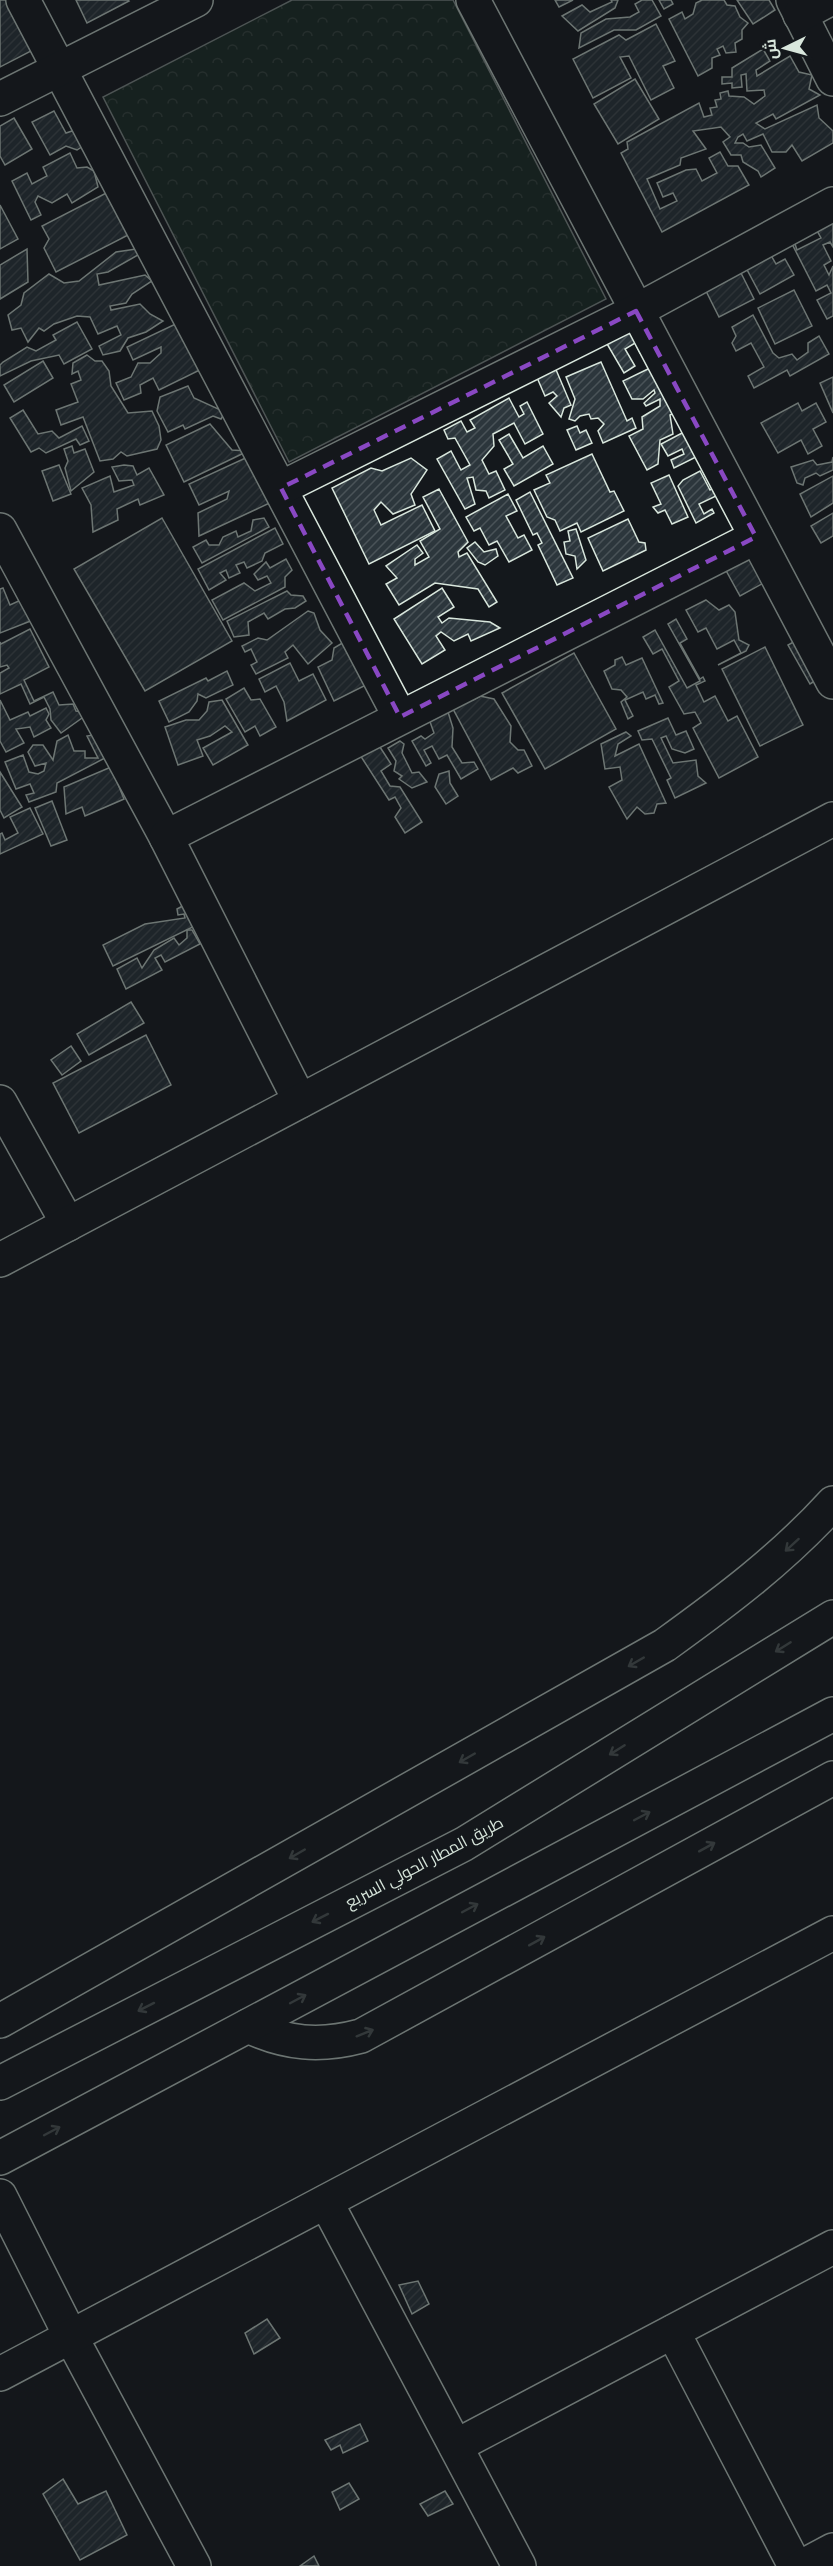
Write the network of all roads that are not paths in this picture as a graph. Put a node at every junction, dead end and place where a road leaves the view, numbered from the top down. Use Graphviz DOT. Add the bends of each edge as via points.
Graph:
graph roads {
  1 [pos="23,0"];
  2 [pos="196,0"];
  3 [pos="473,0"];
  4 [pos="807,5"];
  5 [pos="59,68"];
  6 [pos="833,79"];
  7 [pos="0,99"];
  8 [pos="833,204"];
  9 [pos="636,310"];
  10 [pos="281,488"];
  11 [pos="0,531"];
  12 [pos="756,537"];
  13 [pos="833,682"];
  14 [pos="400,717"];
  15 [pos="833,819"];
  16 [pos="166,837"];
  17 [pos="300,1101"];
  18 [pos="0,1102"];
  19 [pos="68,1224"];
  20 [pos="0,1260"];
  21 [pos="833,1503"];
  22 [pos="833,1617"];
  23 [pos="833,1714"];
  24 [pos="833,1778"];
  25 [pos="833,1933"];
  26 [pos="0,2022"];
  27 [pos="248,2026"];
  28 [pos="0,2083"];
  29 [pos="0,2158"];
  30 [pos="0,2196"];
  31 [pos="327,2202"];
  32 [pos="833,2247"];
  33 [pos="673,2332"];
  34 [pos="71,2337"];
  35 [pos="0,2374"];
  36 [pos="456,2446"];
  37 [pos="833,2550"];
  38 [pos="194,2566"];
  39 [pos="519,2566"];
  40 [pos="795,2566"];
  41 [pos="803,2566"];
  1 -- 5 [label="main road"];
  2 -- 5 [label="main road"];
  3 -- 9 [label="main road"];
  4 -- 6 [label="main road"];
  5 -- 7 [label="main road"];
  5 -- 10 [label="main road"];
  8 -- 9 [label="main road"];
  9 -- 10 [label="main road"];
  9 -- 12 [label="main road"];
  10 -- 14 [label="main road"];
  11 -- 16 [label="main road"];
  12 -- 13 [label="main road"];
  12 -- 14 [label="main road"];
  14 -- 16 [label="main road"];
  15 -- 17 [label="main road"];
  16 -- 17 [label="main road"];
  17 -- 19 [label="main road"];
  18 -- 19 [label="main road"];
  19 -- 20 [label="main road"];
  21 -- 26 [label="main road, one-way" via="740,1592 665,1645"];
  22 -- 28 [label="main road, طريق المطار الحولي السريع, one-way" via="464,1844"];
  27 -- 23 [label="main road, one-way"];
  27 -- 24 [label="main road, one-way" via="292,2042 315,2044 361,2036"];
  25 -- 31 [label="main road"];
  29 -- 27 [label="main road, one-way"];
  30 -- 34 [label="main road"];
  31 -- 34 [label="main road"];
  31 -- 36 [label="main road"];
  32 -- 33 [label="main road"];
  33 -- 36 [label="main road"];
  33 -- 40 [label="main road"];
  34 -- 35 [label="main road"];
  34 -- 38 [label="main road"];
  36 -- 39 [label="main road"];
  37 -- 41 [label="main road"];
}
